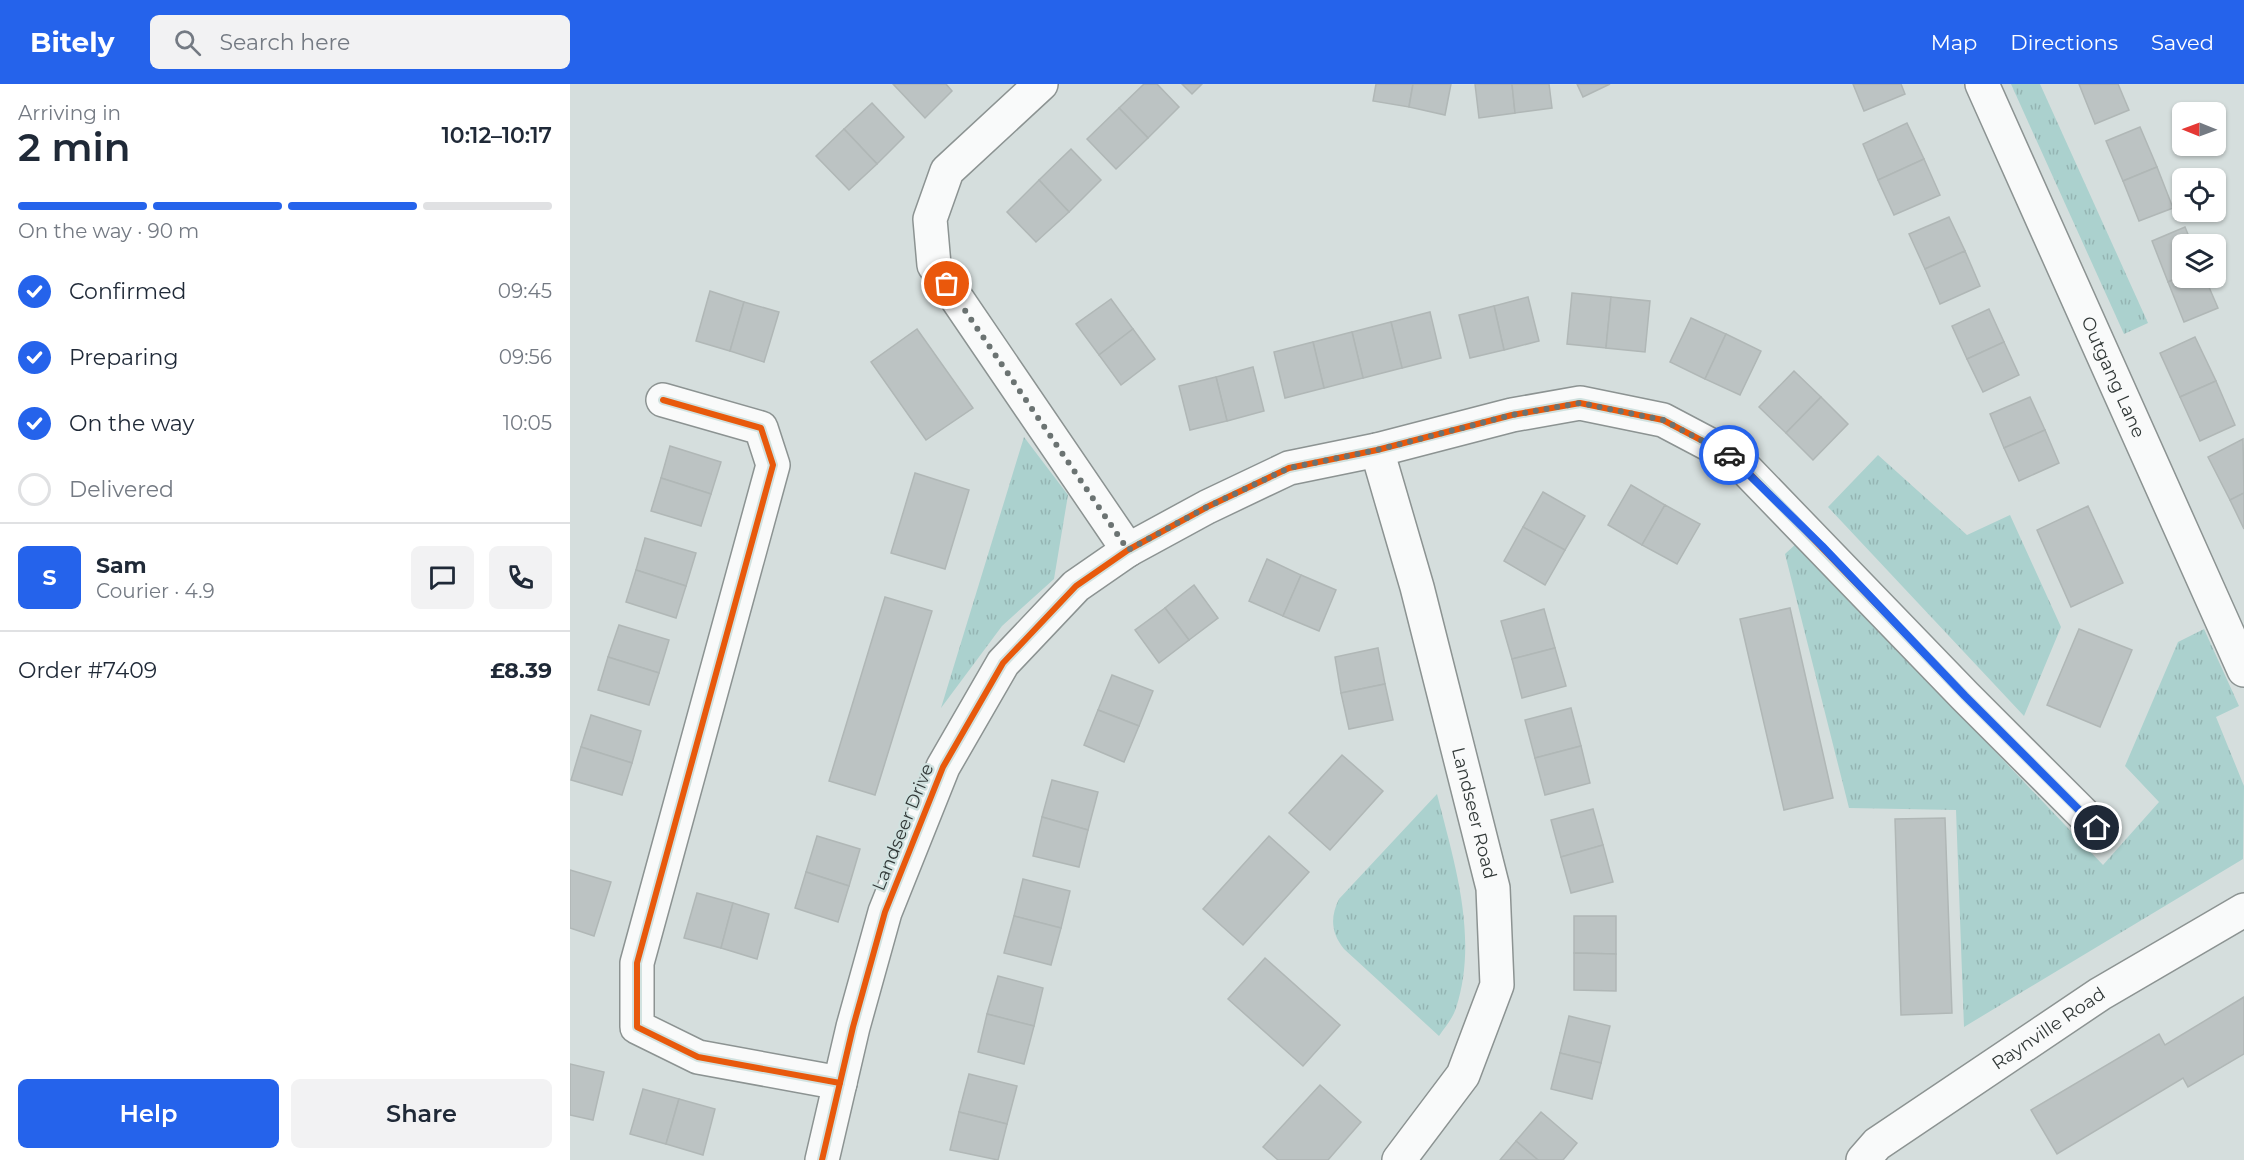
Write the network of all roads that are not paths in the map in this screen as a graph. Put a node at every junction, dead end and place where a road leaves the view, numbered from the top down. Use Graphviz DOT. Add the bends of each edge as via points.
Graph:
graph roads {
  1 [pos="1041,84"];
  2 [pos="1982,84"];
  3 [pos="663,400"];
  4 [pos="1377,450"];
  5 [pos="1128,550"];
  6 [pos="2244,670"];
  7 [pos="2097,828"];
  8 [pos="2244,910"];
  9 [pos="840,1083"];
  10 [pos="822,1160"];
  11 [pos="1399,1160"];
  12 [pos="1863,1160"];
  1 -- 5 [label="street" via="947,171 930,219 934,265"];
  2 -- 6 [label="street, Outgang Lane"];
  3 -- 9 [label="street" via="761,428 773,465 637,963 638,1027 698,1057"];
  4 -- 5 [label="street, Landseer Drive" via="1289,468"];
  4 -- 7 [label="street, Landseer Drive" via="1512,415 1580,403 1663,420 1735,458"];
  4 -- 11 [label="street, Landseer Road" via="1417,587 1493,888 1497,985 1463,1075"];
  5 -- 9 [label="street, Landseer Drive" via="1076,586 1003,663 943,767 885,912"];
  8 -- 12 [label="street, Raynville Road" via="2100,994 1877,1144"];
  9 -- 10 [label="street, Landseer Drive"];
}
